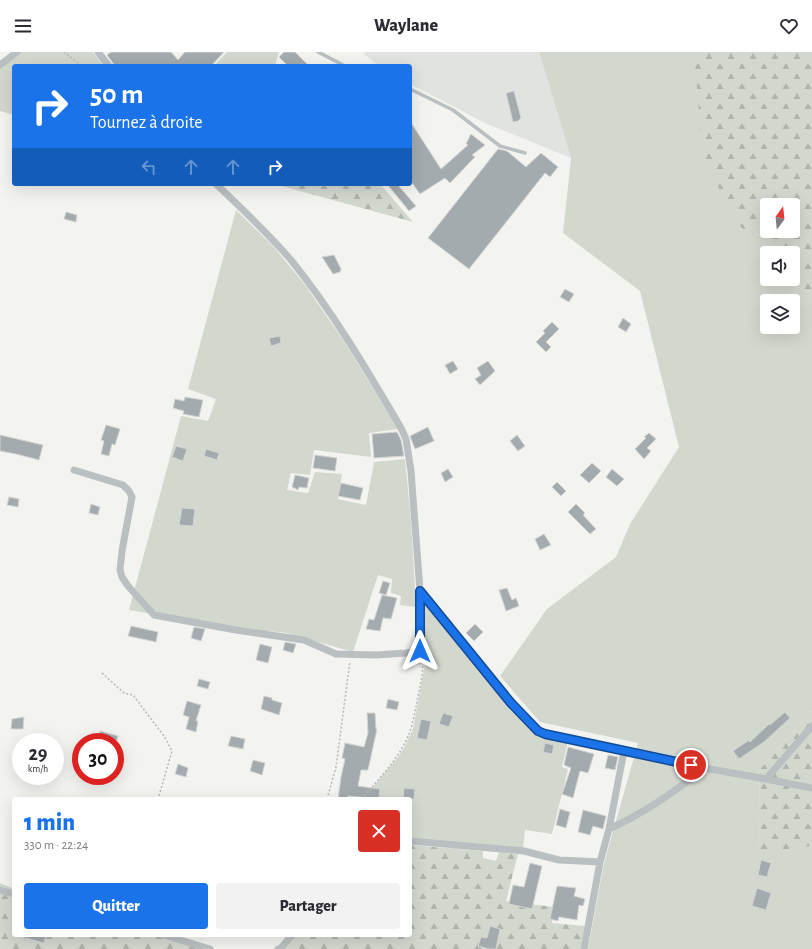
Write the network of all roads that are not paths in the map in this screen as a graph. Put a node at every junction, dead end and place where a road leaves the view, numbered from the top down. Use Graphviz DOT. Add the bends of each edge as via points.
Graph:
graph roads {
  1 [pos="17,52"];
  2 [pos="98,52"];
  3 [pos="318,52"];
  4 [pos="107,64"];
  5 [pos="341,64"];
  6 [pos="0,65"];
  7 [pos="412,90"];
  8 [pos="525,153"];
  9 [pos="218,186"];
  10 [pos="74,470"];
  11 [pos="420,591"];
  12 [pos="812,726"];
  13 [pos="624,751"];
  14 [pos="704,768"];
  15 [pos="766,779"];
  16 [pos="812,788"];
  17 [pos="609,829"];
  18 [pos="412,841"];
  19 [pos="600,862"];
  20 [pos="0,890"];
  21 [pos="12,893"];
  22 [pos="171,937"];
  23 [pos="290,937"];
  24 [pos="210,949"];
  25 [pos="278,949"];
  26 [pos="584,949"];
  1 -- 6 [label="street"];
  2 -- 4 [label="street"];
  3 -- 5 [label="lane"];
  7 -- 8 [label="lane" via="453,110 500,146"];
  9 -- 11 [label="street" via="276,244 308,281 353,348 401,428 406,439 411,471"];
  10 -- 11 [label="street" via="122,485 132,497 120,570 128,586 154,615 304,640 336,654 376,656 420,651"];
  11 -- 13 [label="street" via="511,703 538,731"];
  12 -- 15 [label="street"];
  13 -- 14 [label="street"];
  13 -- 17 [label="street"];
  14 -- 15 [label="street"];
  14 -- 17 [label="street" via="640,814"];
  15 -- 16 [label="street"];
  17 -- 19 [label="street"];
  18 -- 19 [label="street" via="524,851 559,860"];
  19 -- 26 [label="street"];
  20 -- 21 [label="street"];
  22 -- 24 [label="street"];
  23 -- 25 [label="street"];
}
